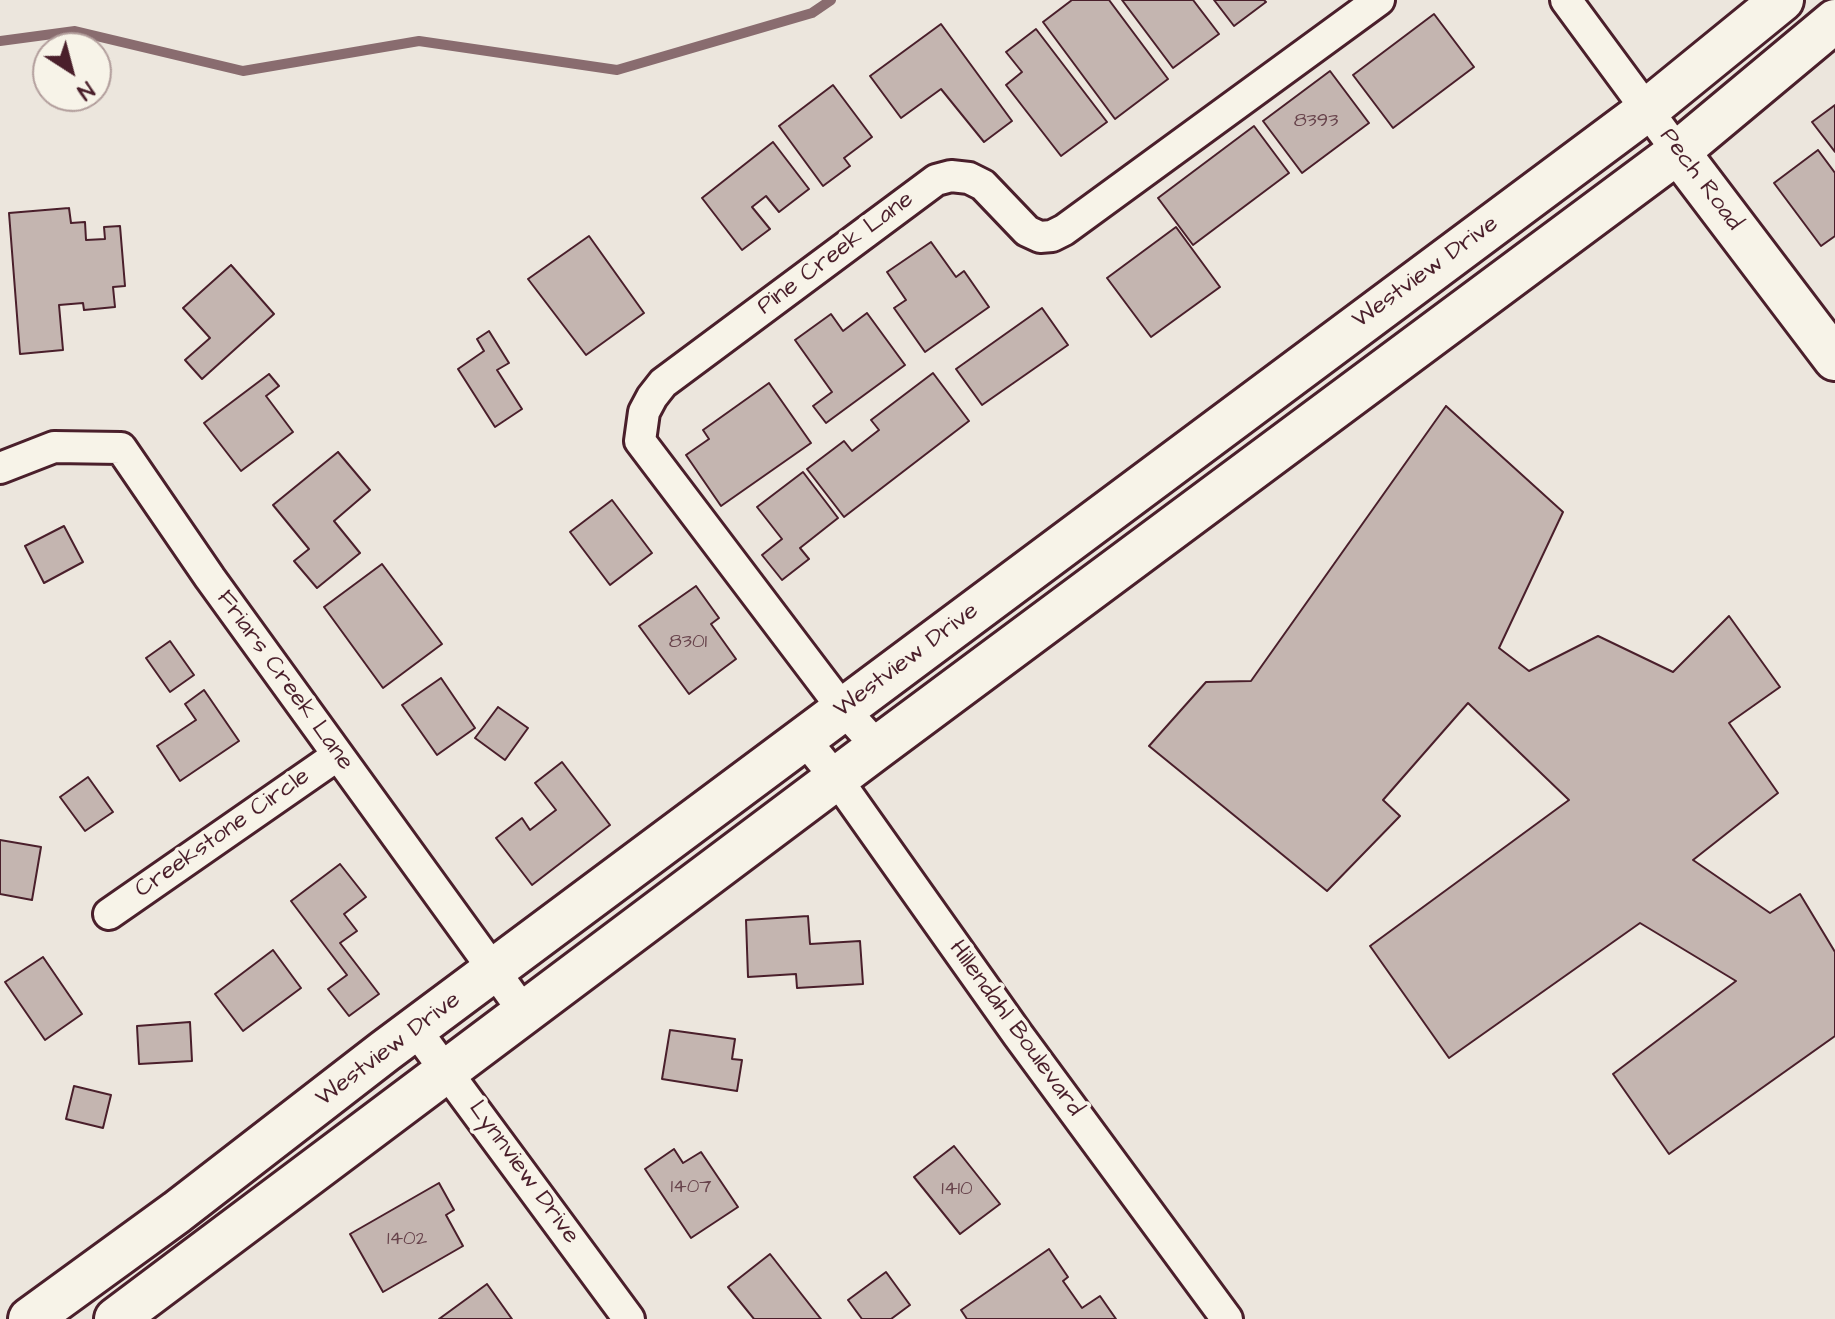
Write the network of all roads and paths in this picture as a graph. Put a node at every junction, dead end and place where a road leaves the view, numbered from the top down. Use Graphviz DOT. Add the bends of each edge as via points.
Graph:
graph roads {
  1 [pos="1379,0"];
  2 [pos="1566,0"];
  3 [pos="1782,0"];
  4 [pos="1835,21"];
  5 [pos="1647,110"];
  6 [pos="1678,152"];
  7 [pos="1319,352"];
  8 [pos="1835,359"];
  9 [pos="1352,397"];
  10 [pos="0,468"];
  11 [pos="843,709"];
  12 [pos="804,739"];
  13 [pos="878,747"];
  14 [pos="338,755"];
  15 [pos="836,778"];
  16 [pos="109,914"];
  17 [pos="495,971"];
  18 [pos="524,1012"];
  19 [pos="415,1029"];
  20 [pos="448,1071"];
  21 [pos="30,1319"];
  22 [pos="116,1319"];
  23 [pos="629,1319"];
  24 [pos="1227,1319"];
  1 -- 11 [label="street, Pine Creek Lane" via="1052,236 1027,231 983,185 969,178 936,180 663,383 652,397 640,441"];
  2 -- 5 [label="street, Pech Road"];
  3 -- 5 [label="main road, Westview Drive"];
  4 -- 6 [label="main road"];
  5 -- 6 [label="street, Pech Road"];
  5 -- 7 [label="main road, Westview Drive"];
  6 -- 8 [label="main road, Pech Road"];
  6 -- 9 [label="main road"];
  7 -- 9 [label="main road"];
  7 -- 11 [label="main road, Westview Drive"];
  9 -- 13 [label="main road"];
  10 -- 14 [label="street, Friars Creek Lane" via="54,447 121,448"];
  11 -- 12 [label="main road, Westview Drive"];
  11 -- 13 [label="street, Pine Creek Lane"];
  12 -- 15 [label="street, Hillendahl Boulevard"];
  12 -- 17 [label="main road, Westview Drive"];
  13 -- 15 [label="main road"];
  14 -- 16 [label="street, Creekstone Circle"];
  14 -- 17 [label="street, Friars Creek Lane"];
  15 -- 18 [label="main road"];
  15 -- 24 [label="street, Hillendahl Boulevard"];
  17 -- 18 [label="street, Friars Creek Lane"];
  17 -- 19 [label="main road, Westview Drive"];
  18 -- 20 [label="main road"];
  19 -- 20 [label="street, Lynnview Drive"];
  19 -- 21 [label="main road, Westview Drive"];
  20 -- 22 [label="main road"];
  20 -- 23 [label="street, Lynnview Drive"];
}
